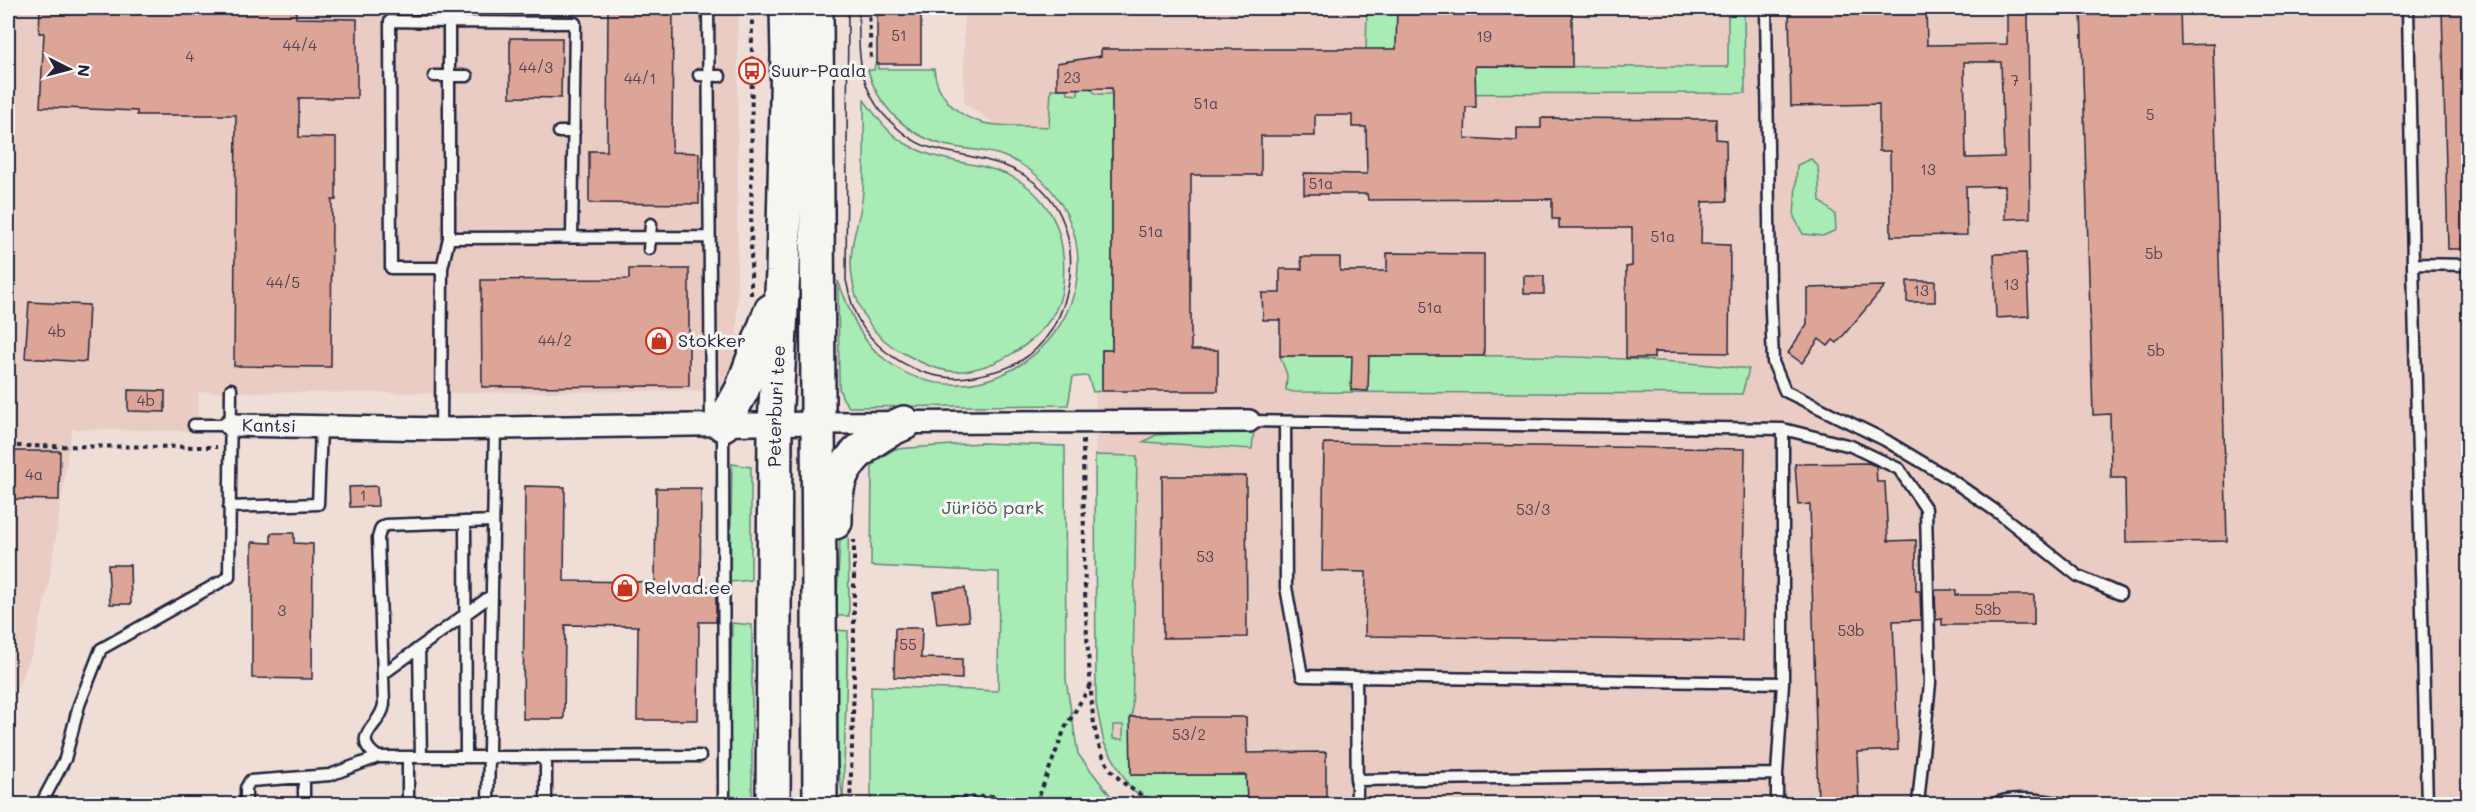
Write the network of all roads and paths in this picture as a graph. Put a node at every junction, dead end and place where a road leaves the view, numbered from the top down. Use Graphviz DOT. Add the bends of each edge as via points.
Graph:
graph roads {
  1 [pos="708,8"];
  2 [pos="752,8"];
  3 [pos="787,8"];
  4 [pos="816,8"];
  5 [pos="869,8"];
  6 [pos="1766,8"];
  7 [pos="2408,8"];
  8 [pos="448,22"];
  9 [pos="871,61"];
  10 [pos="434,76"];
  11 [pos="449,76"];
  12 [pos="467,76"];
  13 [pos="559,132"];
  14 [pos="573,132"];
  15 [pos="651,224"];
  16 [pos="572,237"];
  17 [pos="650,237"];
  18 [pos="709,237"];
  19 [pos="449,238"];
  20 [pos="650,249"];
  21 [pos="2413,264"];
  22 [pos="2469,265"];
  23 [pos="442,268"];
  24 [pos="783,272"];
  25 [pos="751,298"];
  26 [pos="231,389"];
  27 [pos="1249,421"];
  28 [pos="1083,422"];
  29 [pos="1285,422"];
  30 [pos="818,423"];
  31 [pos="904,423"];
  32 [pos="775,424"];
  33 [pos="195,425"];
  34 [pos="230,425"];
  35 [pos="717,425"];
  36 [pos="321,428"];
  37 [pos="495,428"];
  38 [pos="441,429"];
  39 [pos="1783,429"];
  40 [pos="8,446"];
  41 [pos="229,447"];
  42 [pos="229,507"];
  43 [pos="493,521"];
  44 [pos="465,522"];
  45 [pos="854,531"];
  46 [pos="2120,594"];
  47 [pos="492,595"];
  48 [pos="465,615"];
  49 [pos="819,625"];
  50 [pos="419,648"];
  51 [pos="383,674"];
  52 [pos="1356,677"];
  53 [pos="1783,683"];
  54 [pos="1090,685"];
  55 [pos="699,756"];
  56 [pos="378,757"];
  57 [pos="408,757"];
  58 [pos="421,757"];
  59 [pos="466,757"];
  60 [pos="489,757"];
  61 [pos="538,757"];
  62 [pos="1777,774"];
  63 [pos="304,777"];
  64 [pos="1356,780"];
  65 [pos="41,804"];
  66 [pos="246,804"];
  67 [pos="304,804"];
  68 [pos="408,804"];
  69 [pos="488,804"];
  70 [pos="546,804"];
  71 [pos="724,804"];
  72 [pos="773,804"];
  73 [pos="820,804"];
  74 [pos="850,804"];
  75 [pos="900,804"];
  76 [pos="1007,804"];
  77 [pos="1036,804"];
  78 [pos="1158,804"];
  79 [pos="1357,804"];
  80 [pos="1777,804"];
  81 [pos="1918,804"];
  82 [pos="1994,804"];
  83 [pos="2064,804"];
  84 [pos="2427,804"];
  1 -- 18 [label="lane"];
  2 -- 25 [label="path"];
  3 -- 24 [label="highway, Peterburi tee"];
  4 -- 30 [label="highway"];
  5 -- 9 [label="path"];
  6 -- 46 [label="lane" via="1773,362 1785,391 1885,440 1940,473 2000,514 2078,576"];
  7 -- 21 [label="lane"];
  8 -- 11 [label="lane"];
  8 -- 14 [label="lane" via="575,23"];
  8 -- 23 [label="lane" via="390,21 391,268"];
  10 -- 11 [label="lane"];
  11 -- 12 [label="lane"];
  11 -- 19 [label="lane"];
  13 -- 14 [label="lane"];
  14 -- 16 [label="lane"];
  15 -- 17 [label="lane"];
  16 -- 17 [label="lane"];
  16 -- 19 [label="lane"];
  17 -- 18 [label="lane"];
  17 -- 20 [label="lane"];
  18 -- 35 [label="lane"];
  19 -- 23 [label="lane"];
  21 -- 22 [label="lane"];
  21 -- 84 [label="lane"];
  23 -- 38 [label="lane"];
  24 -- 32 [label="highway, Peterburi tee"];
  24 -- 35 [label="highway" via="742,390"];
  26 -- 34 [label="lane"];
  27 -- 28 [label="street, Kantsi"];
  27 -- 29 [label="lane"];
  28 -- 31 [label="street, Kantsi"];
  28 -- 54 [label="path"];
  29 -- 39 [label="lane"];
  29 -- 52 [label="lane" via="1286,587 1302,676"];
  30 -- 31 [label="street, Kantsi"];
  30 -- 32 [label="street, Kantsi"];
  30 -- 49 [label="highway"];
  31 -- 49 [label="highway" via="867,444 838,483"];
  32 -- 35 [label="street, Kantsi"];
  32 -- 72 [label="highway, Peterburi tee"];
  33 -- 34 [label="lane"];
  34 -- 36 [label="street, Kantsi"];
  34 -- 41 [label="lane, Kantsi"];
  35 -- 37 [label="street, Kantsi"];
  35 -- 71 [label="lane"];
  36 -- 38 [label="street, Kantsi"];
  36 -- 42 [label="lane" via="318,504"];
  37 -- 38 [label="street, Kantsi"];
  37 -- 43 [label="lane"];
  39 -- 53 [label="lane"];
  39 -- 81 [label="lane" via="1851,446 1899,469 1926,509 1930,683"];
  40 -- 41 [label="path"];
  41 -- 42 [label="lane, Kantsi"];
  42 -- 65 [label="lane, Kantsi" via="229,577 100,649 78,705 65,759"];
  43 -- 44 [label="lane"];
  43 -- 47 [label="lane"];
  44 -- 48 [label="lane"];
  44 -- 51 [label="lane" via="381,528 378,538"];
  45 -- 74 [label="path"];
  47 -- 48 [label="lane"];
  47 -- 60 [label="lane"];
  48 -- 50 [label="lane"];
  48 -- 59 [label="lane"];
  49 -- 73 [label="highway"];
  50 -- 51 [label="lane"];
  50 -- 58 [label="lane"];
  51 -- 56 [label="lane" via="384,712 366,734 368,750"];
  52 -- 53 [label="lane"];
  52 -- 64 [label="lane"];
  53 -- 62 [label="lane"];
  54 -- 77 [label="path" via="1065,728"];
  54 -- 78 [label="path" via="1098,741 1105,759 1134,792"];
  55 -- 61 [label="lane"];
  56 -- 57 [label="lane"];
  56 -- 63 [label="lane" via="339,773"];
  57 -- 58 [label="lane"];
  57 -- 68 [label="lane"];
  58 -- 59 [label="lane"];
  59 -- 60 [label="lane"];
  60 -- 61 [label="lane"];
  60 -- 69 [label="lane"];
  61 -- 70 [label="lane" via="546,764"];
  62 -- 64 [label="lane"];
  62 -- 80 [label="lane"];
  63 -- 66 [label="lane" via="250,781"];
  63 -- 67 [label="lane"];
  64 -- 79 [label="lane"];
  75 -- 76 [label="path" via="994,796"];
  82 -- 83 [label="lane" via="2002,800"];
}
